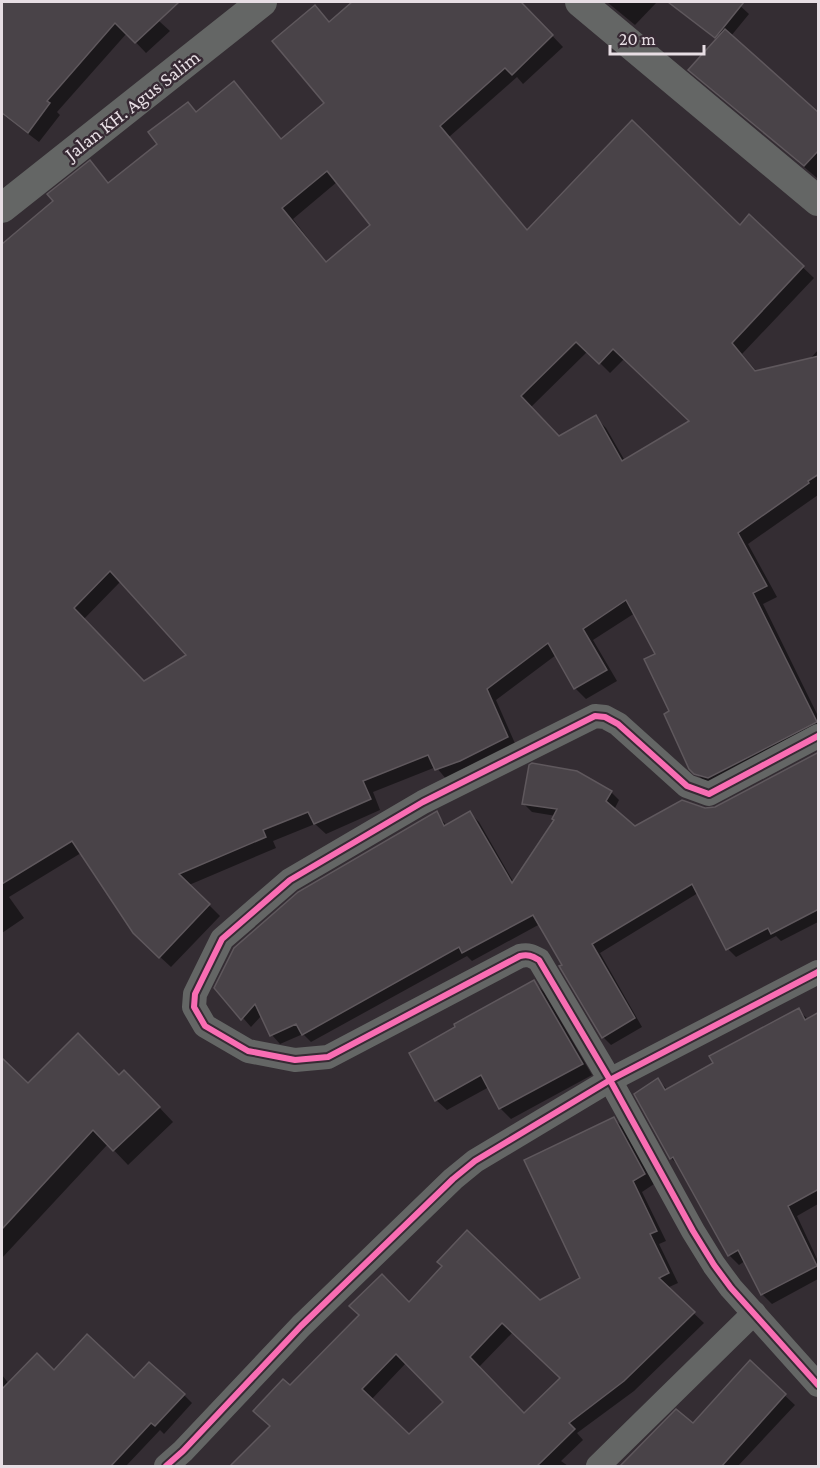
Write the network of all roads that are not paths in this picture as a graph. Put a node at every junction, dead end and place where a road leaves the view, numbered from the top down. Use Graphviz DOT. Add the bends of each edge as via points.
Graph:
graph roads {
  1 [pos="262,2"];
  2 [pos="580,2"];
  3 [pos="819,201"];
  4 [pos="2,208"];
  5 [pos="819,736"];
  6 [pos="819,972"];
  7 [pos="610,1080"];
  8 [pos="754,1313"];
  9 [pos="819,1385"];
  10 [pos="166,1467"];
  11 [pos="598,1467"];
  1 -- 4 [label="street, Jalan KH. Agus Salim"];
  2 -- 3 [label="street"];
  5 -- 7 [label="street" via="709,794 687,786 618,724 595,716 423,802 290,880 222,939 195,994 194,1007 205,1026 248,1051 295,1060 328,1057 528,954 539,960"];
  6 -- 7 [label="street"];
  7 -- 8 [label="street" via="714,1265"];
  7 -- 10 [label="street" via="475,1161 453,1179 302,1326"];
  8 -- 9 [label="street"];
  8 -- 11 [label="street"];
}
